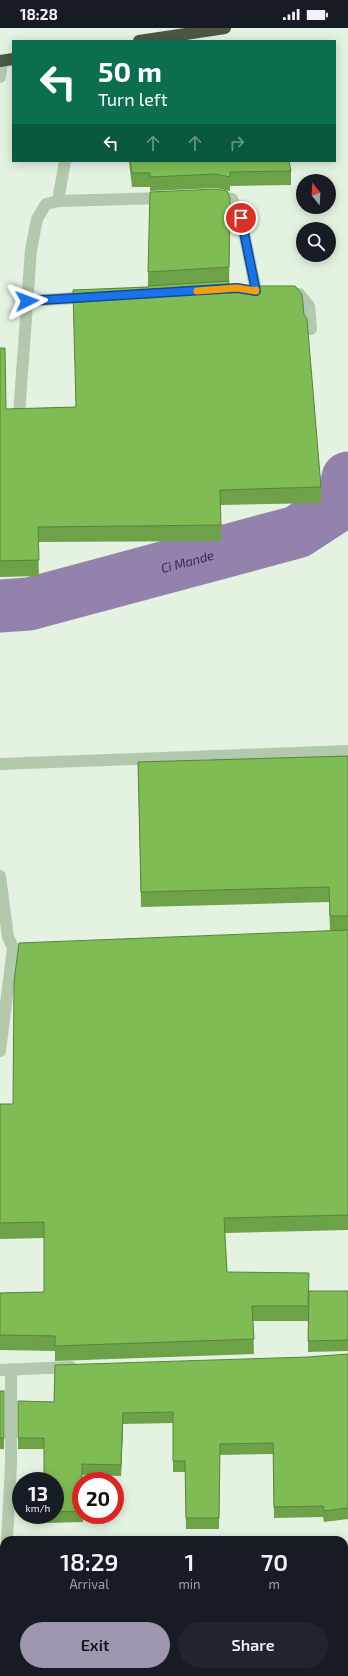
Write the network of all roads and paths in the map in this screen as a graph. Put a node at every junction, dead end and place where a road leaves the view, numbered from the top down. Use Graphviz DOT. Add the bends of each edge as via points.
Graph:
graph roads {
  1 [pos="225,28"];
  2 [pos="146,40"];
  3 [pos="5,60"];
  4 [pos="0,77"];
  5 [pos="65,162"];
  6 [pos="200,197"];
  7 [pos="177,198"];
  8 [pos="58,201"];
  9 [pos="244,289"];
  10 [pos="256,291"];
  11 [pos="105,296"];
  12 [pos="27,301"];
  13 [pos="311,329"];
  14 [pos="19,414"];
  15 [pos="348,751"];
  16 [pos="0,764"];
  17 [pos="0,876"];
  18 [pos="13,948"];
  19 [pos="47,950"];
  20 [pos="0,1051"];
  21 [pos="82,1367"];
  22 [pos="6,1370"];
  23 [pos="7,1536"];
  1 -- 2 [label="highway"];
  3 -- 4 [label="street"];
  5 -- 8 [label="street"];
  6 -- 10 [label="street" via="224,196 232,199 241,218"];
  7 -- 8 [label="street"];
  8 -- 12 [label="street" via="46,204 37,219 31,250"];
  9 -- 10 [label="street"];
  10 -- 13 [label="street" via="299,294 309,306"];
  11 -- 12 [label="street"];
  12 -- 14 [label="street"];
  15 -- 16 [label="street"];
  17 -- 18 [label="street" via="8,937"];
  18 -- 19 [label="street" via="23,951"];
  18 -- 20 [label="street"];
  21 -- 22 [label="street"];
  22 -- 23 [label="street" via="11,1465"];
}
